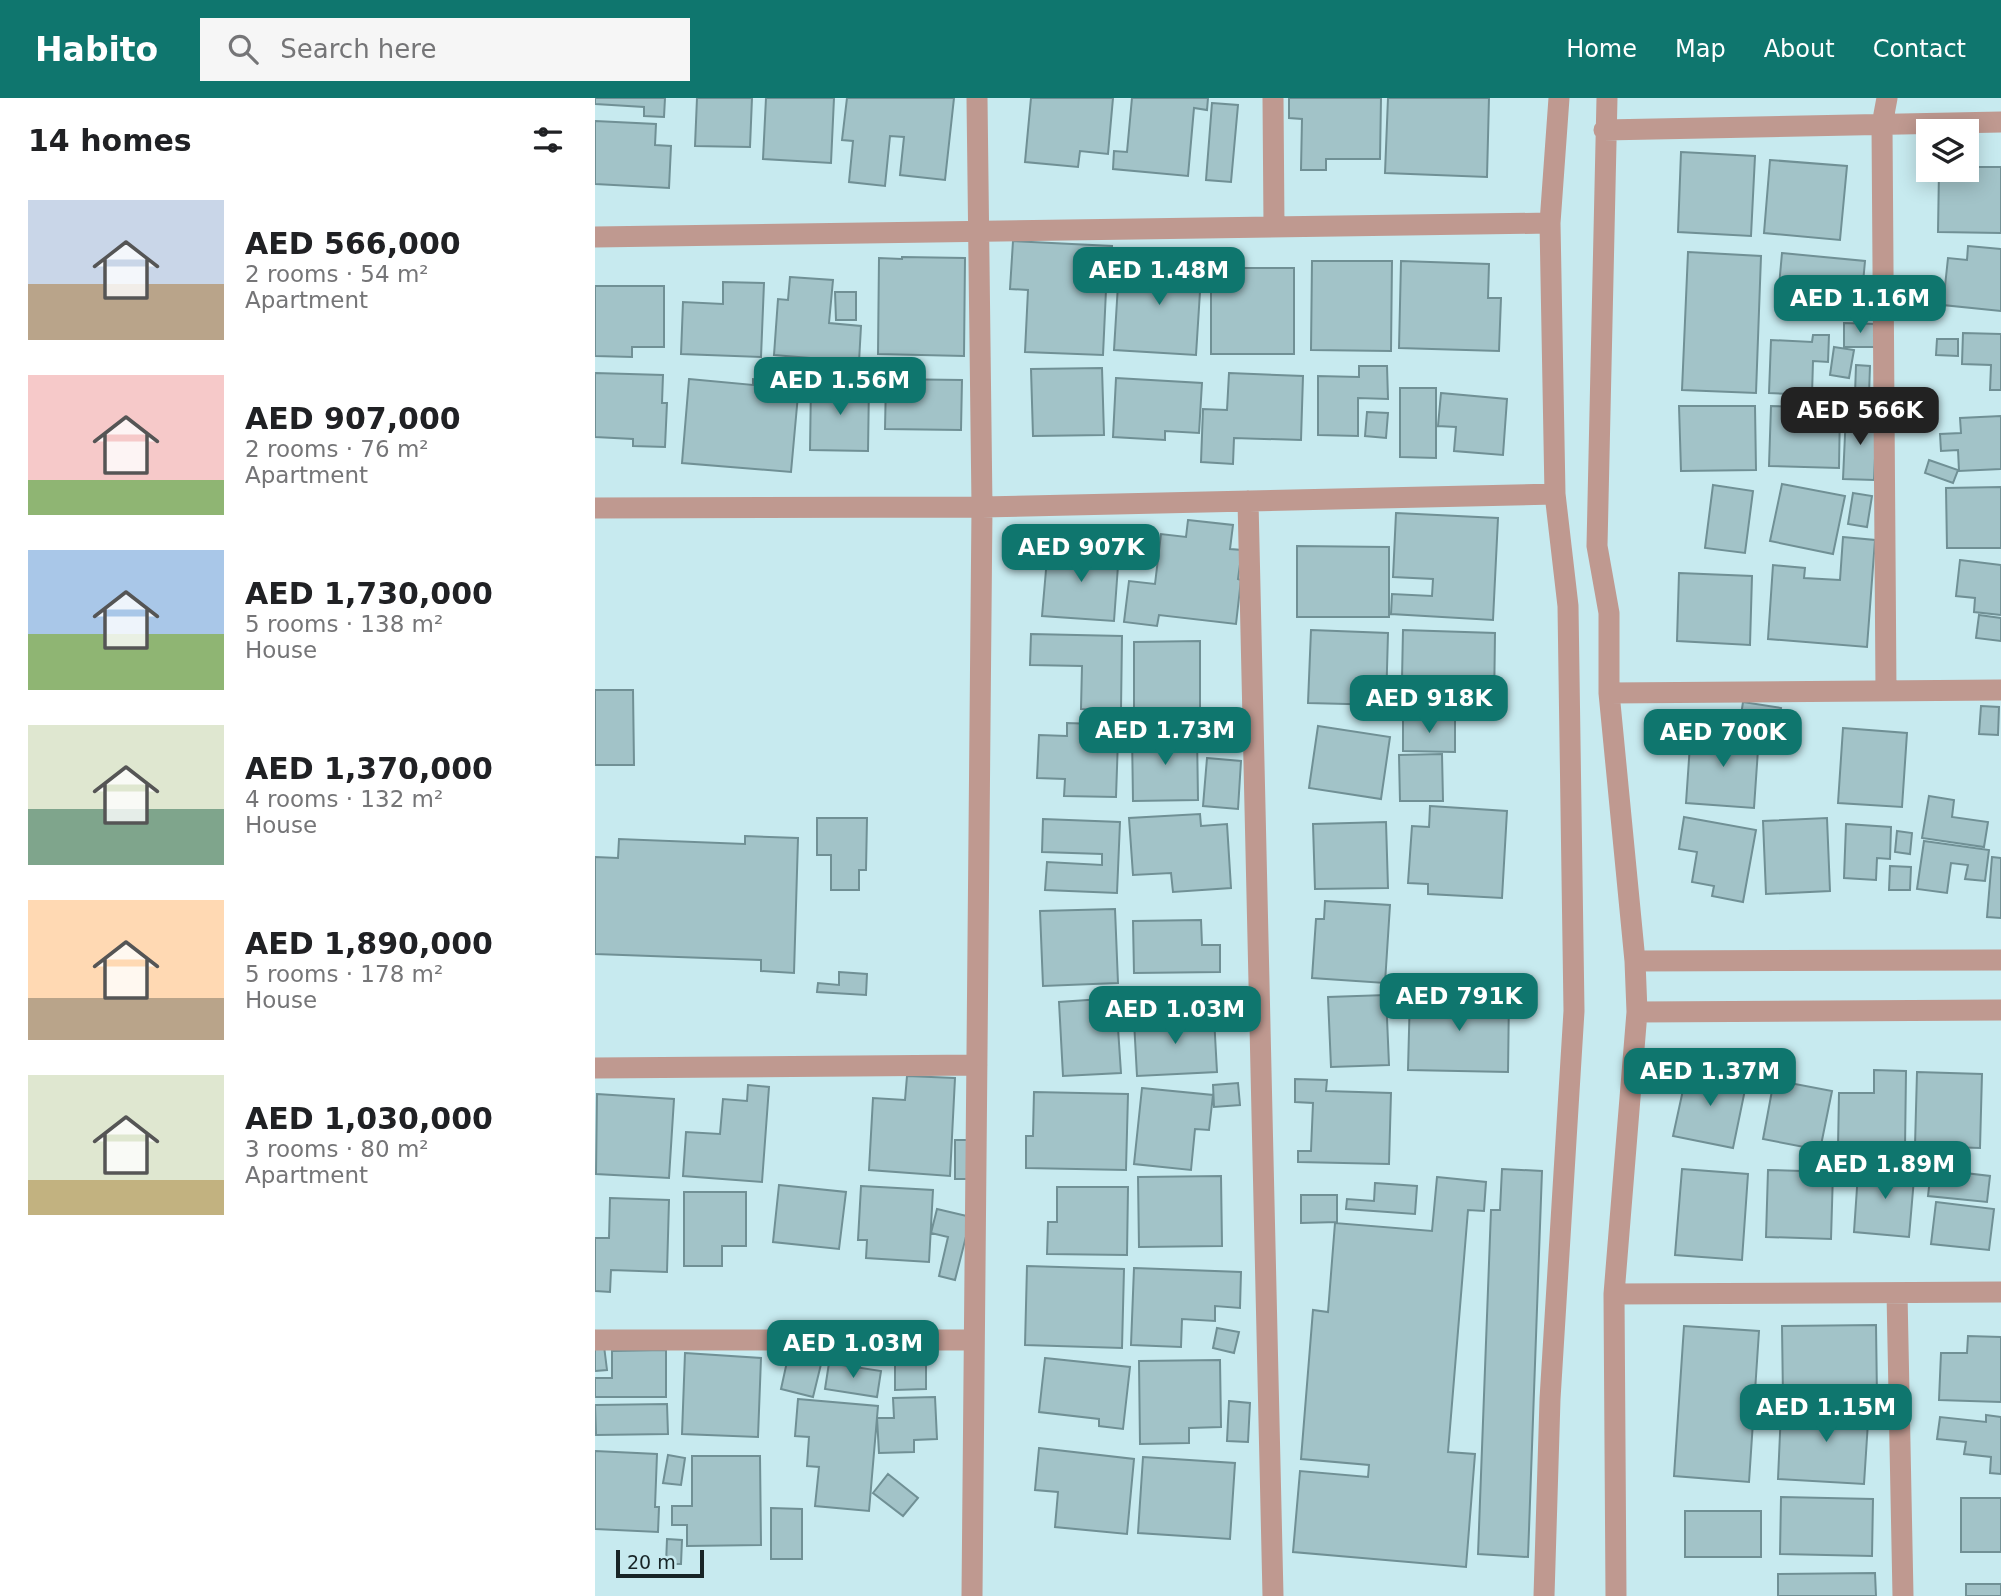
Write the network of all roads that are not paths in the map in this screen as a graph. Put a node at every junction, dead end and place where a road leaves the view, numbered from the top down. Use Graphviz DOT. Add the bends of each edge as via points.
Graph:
graph roads {
  1 [pos="977,98"];
  2 [pos="1273,98"];
  3 [pos="1559,98"];
  4 [pos="1607,98"];
  5 [pos="1887,98"];
  6 [pos="2001,122"];
  7 [pos="1882,125"];
  8 [pos="1604,131"];
  9 [pos="1551,223"];
  10 [pos="1274,226"];
  11 [pos="979,231"];
  12 [pos="595,237"];
  13 [pos="1555,494"];
  14 [pos="1248,501"];
  15 [pos="982,507"];
  16 [pos="595,508"];
  17 [pos="2001,690"];
  18 [pos="1886,691"];
  19 [pos="1609,693"];
  20 [pos="2001,960"];
  21 [pos="1635,961"];
  22 [pos="2001,1010"];
  23 [pos="1637,1012"];
  24 [pos="977,1065"];
  25 [pos="595,1068"];
  26 [pos="2001,1292"];
  27 [pos="1897,1293"];
  28 [pos="1614,1294"];
  29 [pos="595,1340"];
  30 [pos="974,1340"];
  31 [pos="972,1596"];
  32 [pos="1273,1596"];
  33 [pos="1543,1596"];
  34 [pos="1616,1596"];
  35 [pos="1903,1596"];
  1 -- 11 [label="street"];
  2 -- 10 [label="street"];
  3 -- 9 [label="street"];
  4 -- 8 [label="street"];
  5 -- 7 [label="street"];
  6 -- 7 [label="street"];
  7 -- 8 [label="street"];
  7 -- 18 [label="street"];
  8 -- 19 [label="street" via="1597,546 1609,613"];
  9 -- 10 [label="street"];
  9 -- 13 [label="street"];
  10 -- 11 [label="street"];
  11 -- 12 [label="street"];
  11 -- 15 [label="street"];
  13 -- 14 [label="street"];
  13 -- 33 [label="street" via="1568,606 1574,1011 1549,1399"];
  14 -- 15 [label="street"];
  14 -- 32 [label="street"];
  15 -- 16 [label="street"];
  15 -- 24 [label="street"];
  17 -- 18 [label="street"];
  18 -- 19 [label="street"];
  19 -- 21 [label="street"];
  20 -- 21 [label="street"];
  21 -- 23 [label="street"];
  22 -- 23 [label="street"];
  23 -- 28 [label="street"];
  24 -- 25 [label="street"];
  24 -- 30 [label="street"];
  26 -- 27 [label="street"];
  27 -- 28 [label="street"];
  27 -- 35 [label="street"];
  28 -- 34 [label="street"];
  29 -- 30 [label="street"];
  30 -- 31 [label="street"];
}
